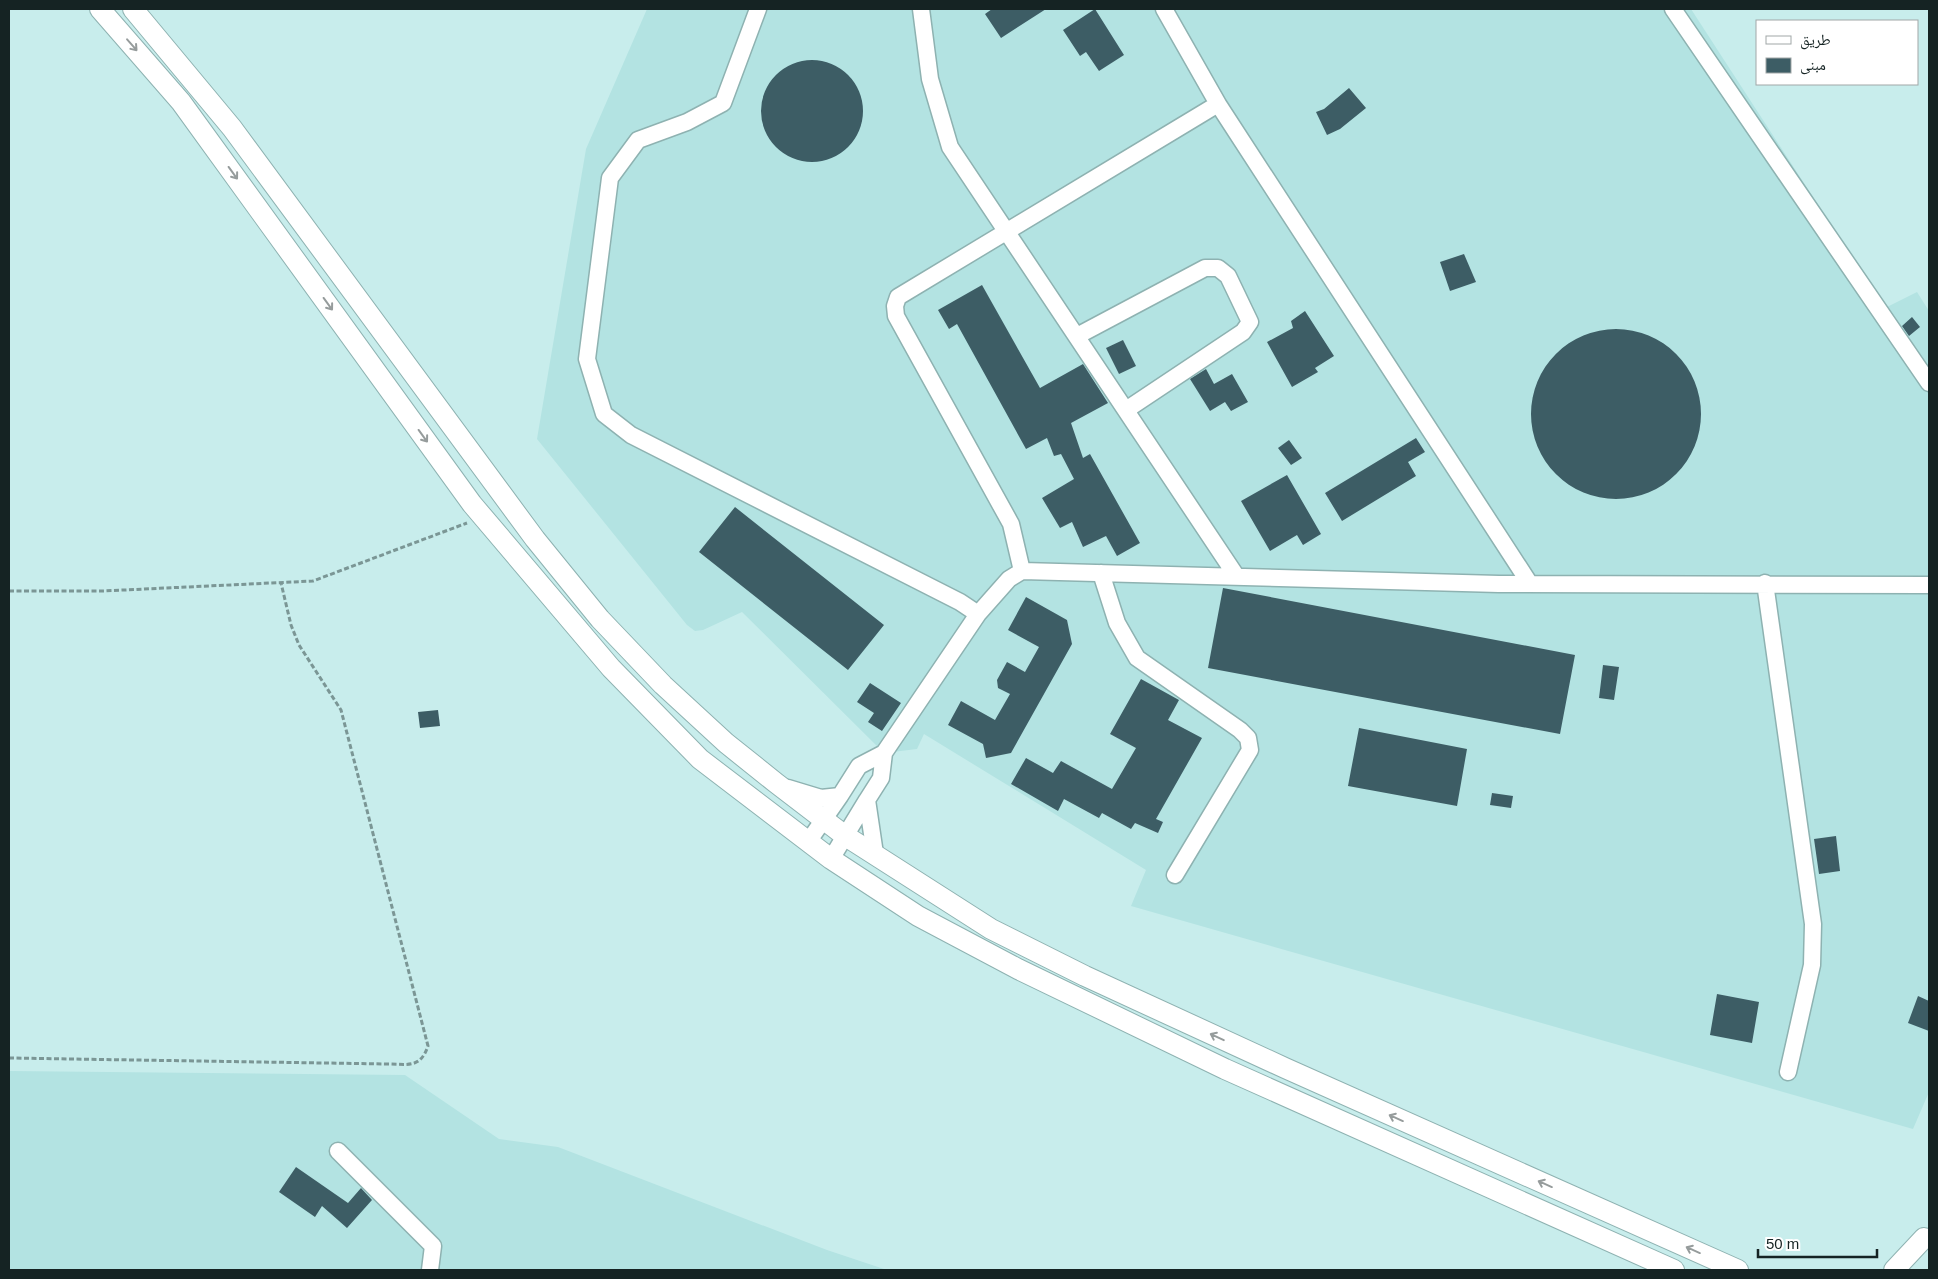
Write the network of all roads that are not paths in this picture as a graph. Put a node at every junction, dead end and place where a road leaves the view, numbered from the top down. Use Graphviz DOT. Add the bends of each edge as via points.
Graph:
graph roads {
  1 [pos="100,9"];
  2 [pos="133,9"];
  3 [pos="758,9"];
  4 [pos="921,9"];
  5 [pos="1164,9"];
  6 [pos="1673,9"];
  7 [pos="1218,104"];
  8 [pos="1006,230"];
  9 [pos="1076,336"];
  10 [pos="1929,383"];
  11 [pos="1126,410"];
  12 [pos="1022,571"];
  13 [pos="1101,573"];
  14 [pos="1238,577"];
  15 [pos="1765,583"];
  16 [pos="1530,584"];
  17 [pos="1929,585"];
  18 [pos="978,614"];
  19 [pos="884,753"];
  20 [pos="776,783"];
  21 [pos="840,796"];
  22 [pos="867,800"];
  23 [pos="823,819"];
  24 [pos="844,835"];
  25 [pos="808,842"];
  26 [pos="875,854"];
  27 [pos="831,859"];
  28 [pos="1175,875"];
  29 [pos="1237,1046"];
  30 [pos="1225,1069"];
  31 [pos="1788,1072"];
  32 [pos="338,1151"];
  33 [pos="1927,1233"];
  34 [pos="430,1270"];
  35 [pos="1674,1270"];
  36 [pos="1738,1270"];
  37 [pos="1894,1270"];
  38 [pos="1905,1270"];
  39 [pos="1914,1270"];
  1 -- 25 [label="main road, one-way" via="181,102 484,517 611,668 700,759"];
  2 -- 20 [label="main road" via="232,128 535,540 594,612 663,684 726,743"];
  3 -- 18 [label="lane" via="723,103 688,122 638,140 610,178 587,359 604,414 632,435"];
  4 -- 8 [label="lane" via="930,79 950,147"];
  5 -- 7 [label="lane"];
  6 -- 10 [label="lane"];
  7 -- 8 [label="lane"];
  7 -- 16 [label="lane"];
  8 -- 9 [label="lane"];
  8 -- 12 [label="lane" via="898,297 895,306 896,316 1011,524"];
  9 -- 11 [label="lane"];
  9 -- 11 [label="lane" via="1205,268 1218,268 1228,276 1250,322 1243,332"];
  11 -- 14 [label="lane"];
  12 -- 13 [label="lane"];
  12 -- 18 [label="lane" via="1009,579"];
  13 -- 14 [label="lane"];
  13 -- 28 [label="lane" via="1117,623 1137,658 1248,738 1250,750"];
  14 -- 16 [label="lane"];
  15 -- 16 [label="lane"];
  15 -- 17 [label="lane"];
  15 -- 31 [label="lane" via="1813,924 1812,965"];
  18 -- 19 [label="lane"];
  19 -- 21 [label="lane" via="860,766"];
  19 -- 22 [label="lane" via="881,778"];
  20 -- 21 [label="lane" via="821,798"];
  20 -- 23 [label="main road"];
  21 -- 23 [label="lane"];
  22 -- 24 [label="lane"];
  22 -- 26 [label="lane"];
  23 -- 24 [label="main road"];
  23 -- 25 [label="lane"];
  24 -- 26 [label="main road"];
  24 -- 27 [label="lane"];
  25 -- 27 [label="main road"];
  29 -- 26 [label="main road, one-way" via="992,929"];
  27 -- 30 [label="main road" via="918,916 1018,969"];
  29 -- 30 [label="main road"];
  36 -- 29 [label="main road, one-way"];
  30 -- 35 [label="main road"];
  32 -- 34 [label="lane" via="433,1246"];
  33 -- 37 [label="main road"];
  33 -- 38 [label="main road"];
  33 -- 39 [label="main road"];
}
